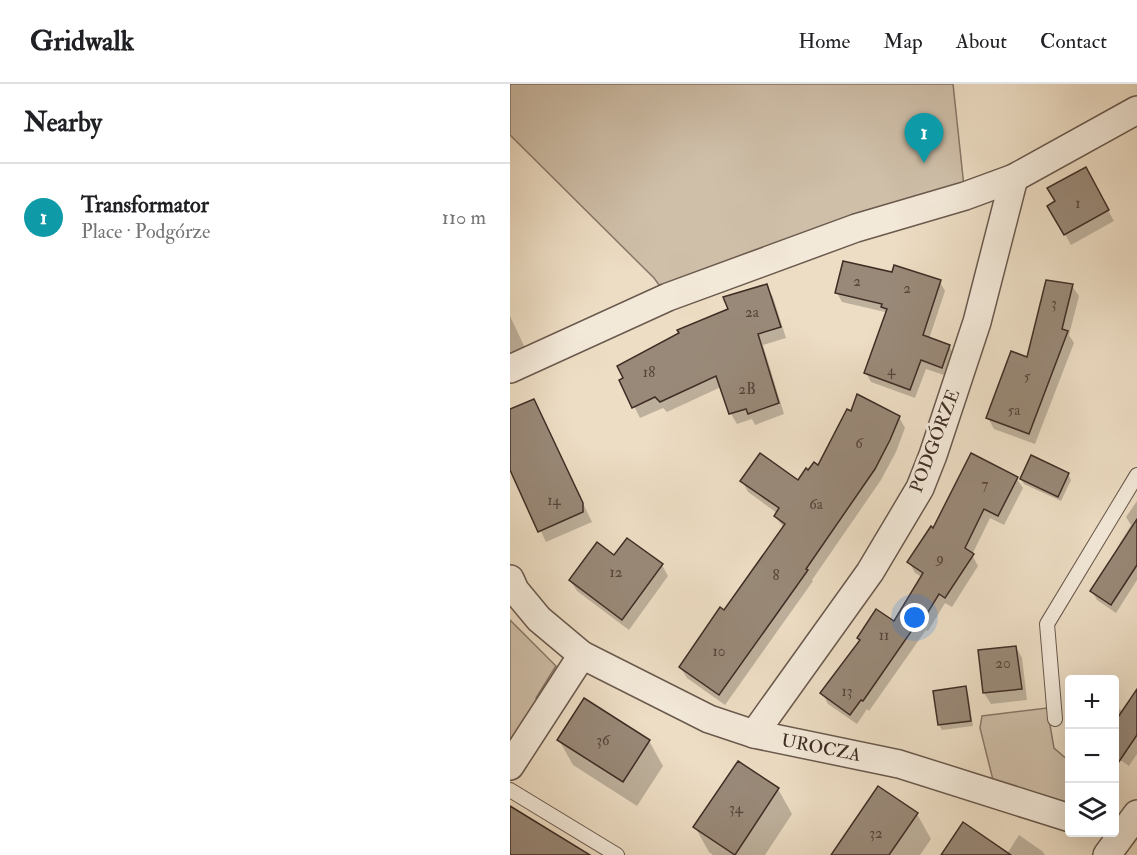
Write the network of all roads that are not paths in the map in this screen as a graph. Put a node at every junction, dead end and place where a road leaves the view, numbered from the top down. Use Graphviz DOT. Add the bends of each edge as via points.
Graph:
graph roads {
  1 [pos="1137,110"];
  2 [pos="1014,178"];
  3 [pos="510,369"];
  4 [pos="1137,475"];
  5 [pos="510,579"];
  6 [pos="582,655"];
  7 [pos="1055,719"];
  8 [pos="754,734"];
  9 [pos="510,766"];
  10 [pos="510,790"];
  11 [pos="1065,816"];
  12 [pos="616,855"];
  1 -- 2 [label="street"];
  2 -- 3 [label="street" via="856,228 668,297"];
  2 -- 8 [label="street, PODGÓRZE" via="976,322 920,488 870,572"];
  4 -- 7 [label="lane" via="1047,624"];
  5 -- 6 [label="street" via="539,619"];
  6 -- 8 [label="street, UROCZA" via="709,719"];
  6 -- 9 [label="street"];
  8 -- 11 [label="street, UROCZA" via="899,764"];
  10 -- 12 [label="lane"];
}
